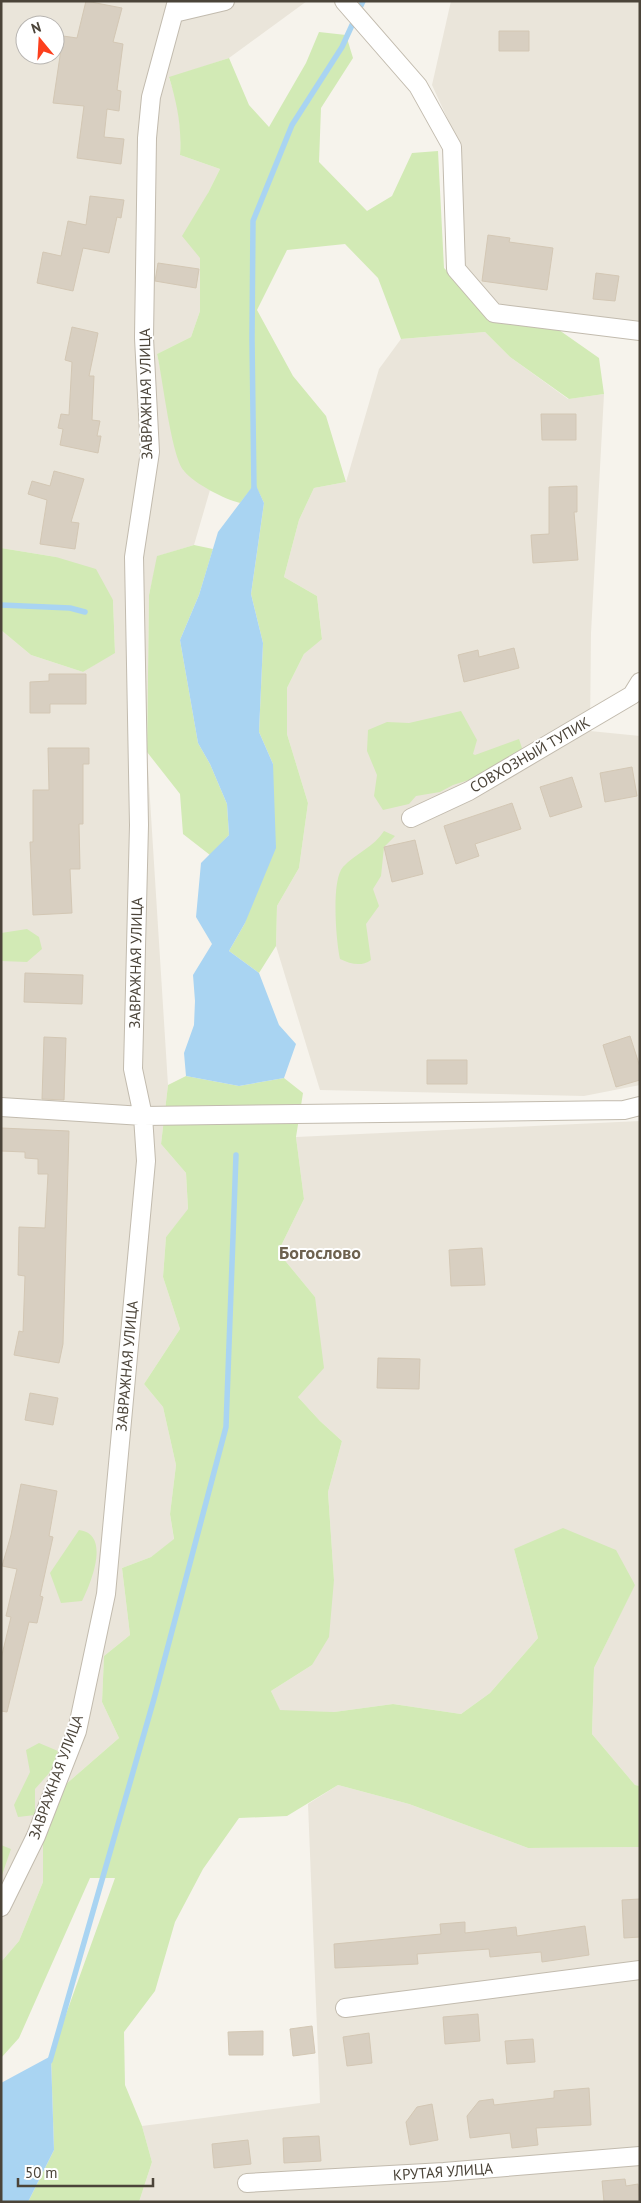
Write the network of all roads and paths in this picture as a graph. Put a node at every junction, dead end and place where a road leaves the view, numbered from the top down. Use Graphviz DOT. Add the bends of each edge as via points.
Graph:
graph roads {
  1 [pos="225,1"];
  2 [pos="344,1"];
  3 [pos="175,7"];
  4 [pos="640,331"];
  5 [pos="640,682"];
  6 [pos="411,818"];
  7 [pos="640,1106"];
  8 [pos="1,1107"];
  9 [pos="143,1116"];
  10 [pos="1,1907"];
  11 [pos="640,1970"];
  12 [pos="345,2008"];
  13 [pos="640,2156"];
  14 [pos="247,2183"];
  1 -- 3 [label="street"];
  2 -- 4 [label="street" via="418,86 452,147 456,269 494,313"];
  3 -- 9 [label="street, ЗАВРАЖНАЯ УЛИЦА" via="151,97 147,138 144,338 150,452 134,557 140,825 133,1069"];
  5 -- 6 [label="street, СОВХОЗНЫЙ ТУПИК" via="632,695 469,791"];
  7 -- 9 [label="street" via="624,1110"];
  8 -- 9 [label="street"];
  9 -- 10 [label="street, ЗАВРАЖНАЯ УЛИЦА" via="146,1161 106,1594 77,1731 36,1836"];
  11 -- 12 [label="street"];
  13 -- 14 [label="street, КРУТАЯ УЛИЦА" via="444,2172"];
}
